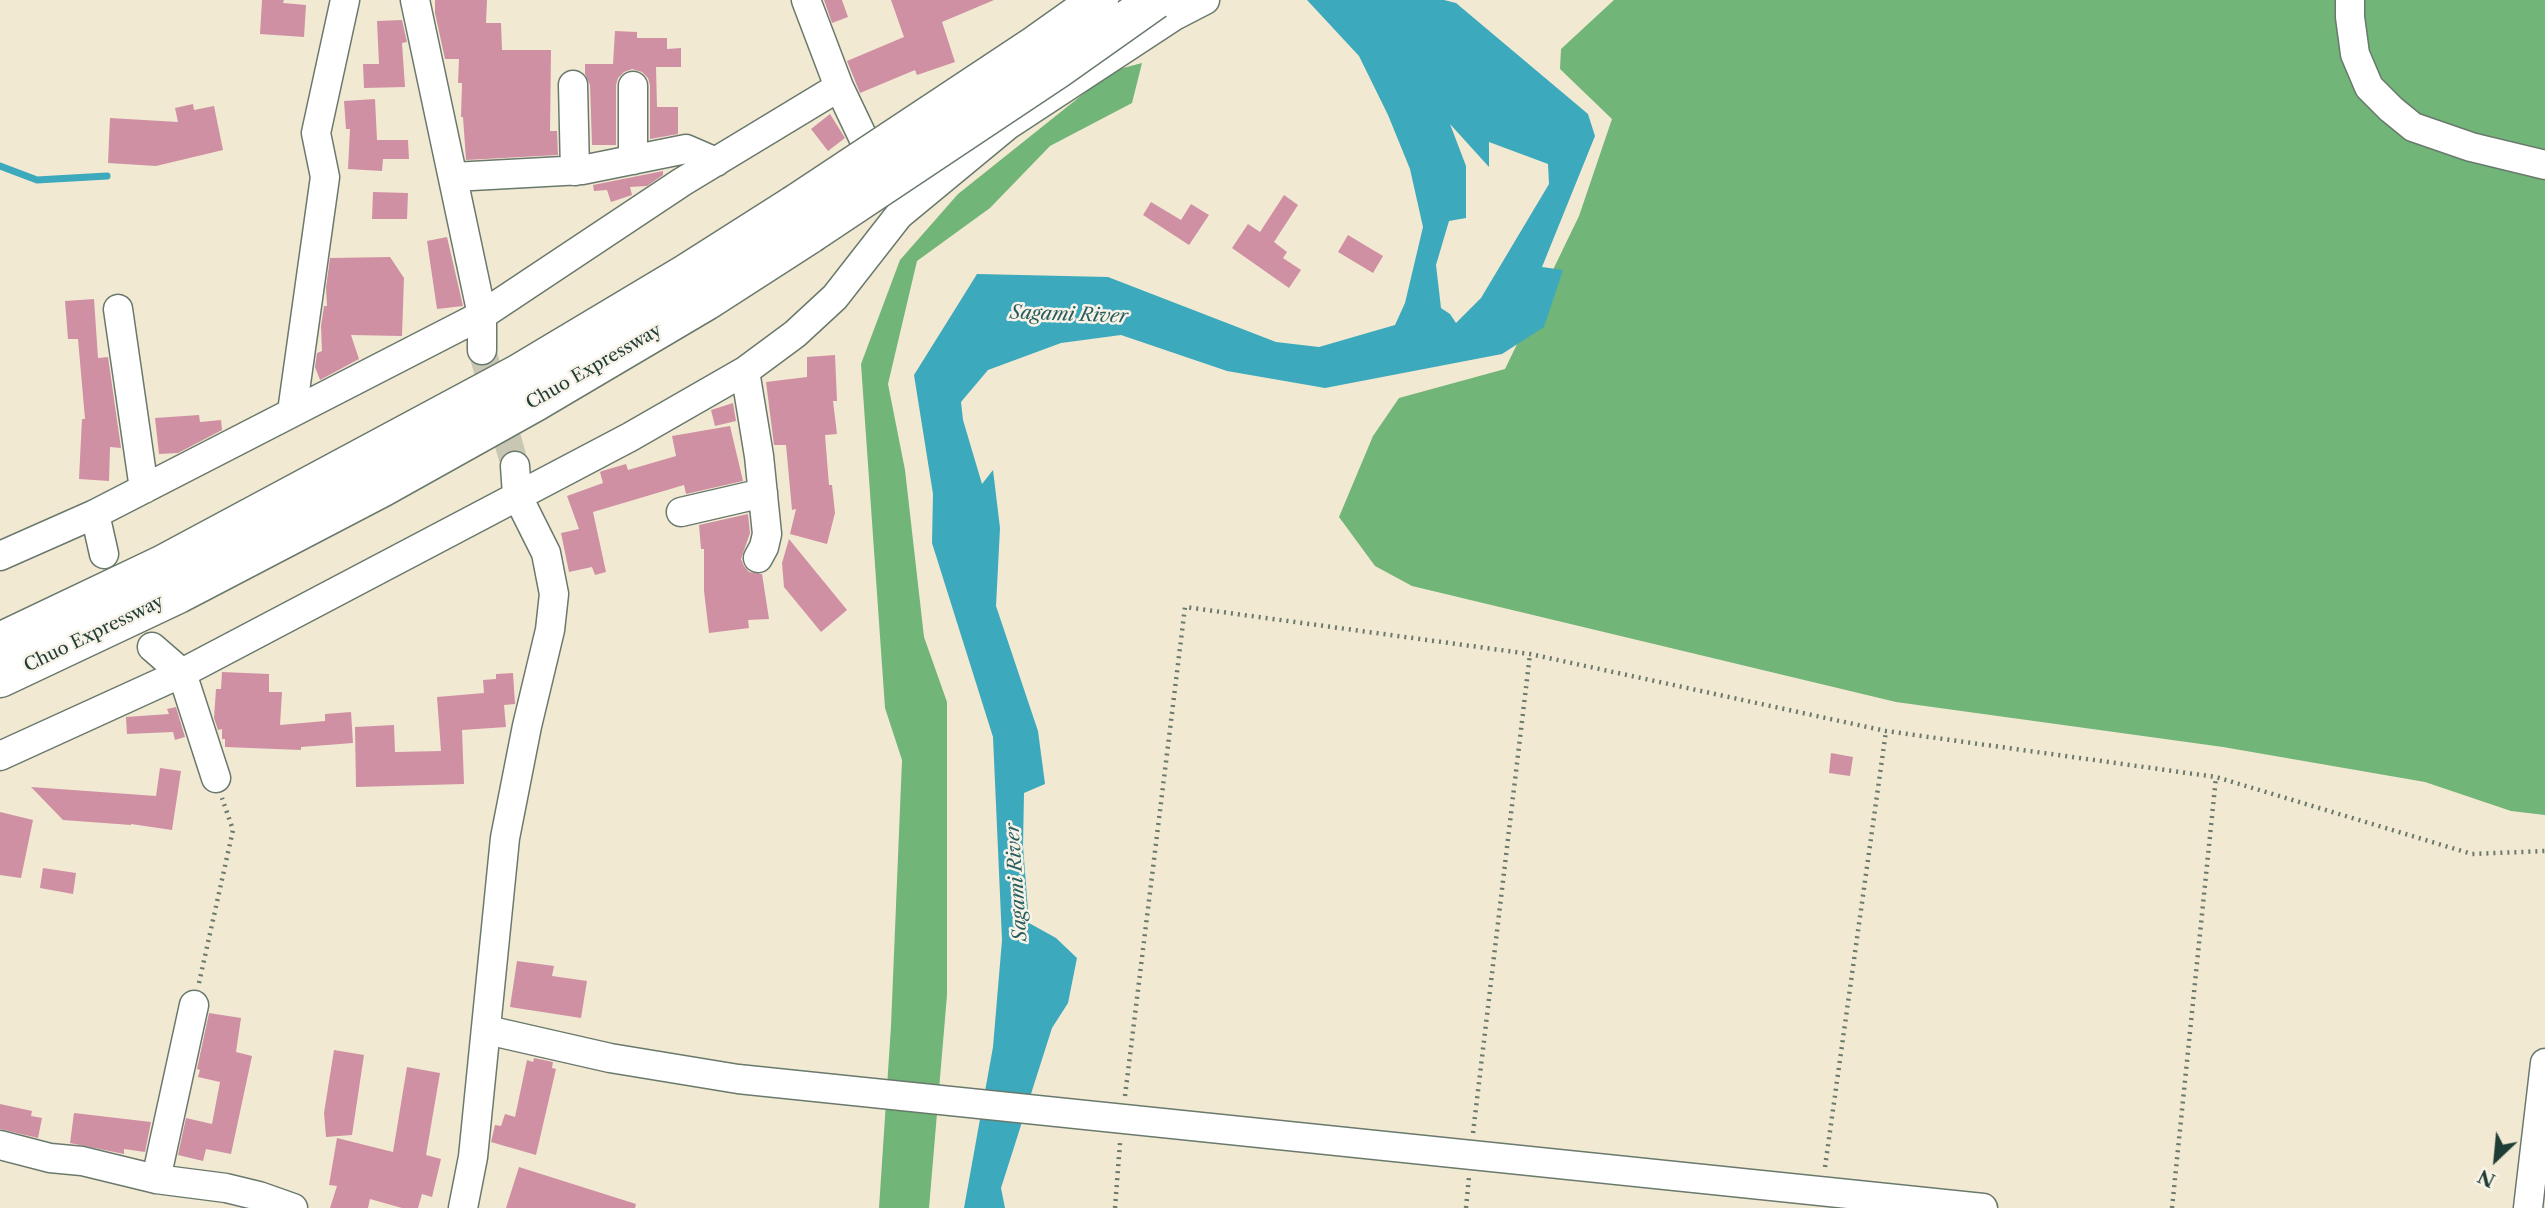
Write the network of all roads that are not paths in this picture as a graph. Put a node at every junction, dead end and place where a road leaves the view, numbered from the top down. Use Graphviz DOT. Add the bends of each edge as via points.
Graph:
graph roads {
  1 [pos="345,0"];
  2 [pos="415,0"];
  3 [pos="806,0"];
  4 [pos="1099,0"];
  5 [pos="1205,0"];
  6 [pos="2350,0"];
  7 [pos="1165,8"];
  8 [pos="573,85"];
  9 [pos="633,86"];
  10 [pos="839,88"];
  11 [pos="633,160"];
  12 [pos="716,162"];
  13 [pos="2545,164"];
  14 [pos="575,171"];
  15 [pos="453,177"];
  16 [pos="899,215"];
  17 [pos="802,220"];
  18 [pos="118,309"];
  19 [pos="482,315"];
  20 [pos="482,350"];
  21 [pos="745,371"];
  22 [pos="292,412"];
  23 [pos="515,466"];
  24 [pos="144,488"];
  25 [pos="763,494"];
  26 [pos="517,495"];
  27 [pos="681,512"];
  28 [pos="95,514"];
  29 [pos="104,554"];
  30 [pos="0,556"];
  31 [pos="758,558"];
  32 [pos="0,642"];
  33 [pos="152,647"];
  34 [pos="182,673"];
  35 [pos="0,680"];
  36 [pos="0,756"];
  37 [pos="216,778"];
  38 [pos="194,1005"];
  39 [pos="487,1030"];
  40 [pos="2544,1081"];
  41 [pos="0,1145"];
  42 [pos="156,1179"];
  43 [pos="293,1208"];
  44 [pos="463,1208"];
  45 [pos="1983,1208"];
  46 [pos="2528,1208"];
  1 -- 22 [label="street" via="316,133 325,177"];
  2 -- 15 [label="street"];
  3 -- 10 [label="street"];
  4 -- 17 [label="highway, Chuo Expressway, bridge"];
  5 -- 7 [label="street"];
  6 -- 13 [label="street" via="2355,54 2369,87 2391,109 2413,127 2471,147"];
  7 -- 16 [label="street" via="1008,125"];
  7 -- 17 [label="highway, Chuo Expressway, bridge"];
  8 -- 14 [label="street"];
  9 -- 11 [label="street"];
  10 -- 12 [label="street"];
  10 -- 16 [label="street"];
  11 -- 12 [label="street" via="686,149"];
  11 -- 14 [label="street"];
  12 -- 19 [label="street"];
  14 -- 15 [label="street"];
  15 -- 19 [label="street"];
  16 -- 21 [label="street" via="835,296 795,334"];
  17 -- 32 [label="highway, Chuo Expressway" via="687,273 506,381 162,565"];
  17 -- 35 [label="highway, Chuo Expressway" via="706,301 535,402 381,488"];
  18 -- 24 [label="street"];
  19 -- 20 [label="street"];
  19 -- 22 [label="street"];
  21 -- 25 [label="street"];
  21 -- 26 [label="street"];
  22 -- 24 [label="street"];
  23 -- 26 [label="street"];
  24 -- 28 [label="street"];
  25 -- 27 [label="street"];
  25 -- 31 [label="street" via="767,534"];
  26 -- 34 [label="street"];
  26 -- 39 [label="street" via="546,553 554,594 551,630 505,838"];
  28 -- 29 [label="street"];
  28 -- 30 [label="street"];
  33 -- 34 [label="street"];
  34 -- 36 [label="street"];
  34 -- 37 [label="street"];
  38 -- 42 [label="street"];
  39 -- 44 [label="street"];
  39 -- 45 [label="street" via="700,1073"];
  40 -- 46 [label="street"];
  41 -- 42 [label="street"];
  42 -- 43 [label="street" via="226,1188"];
}
